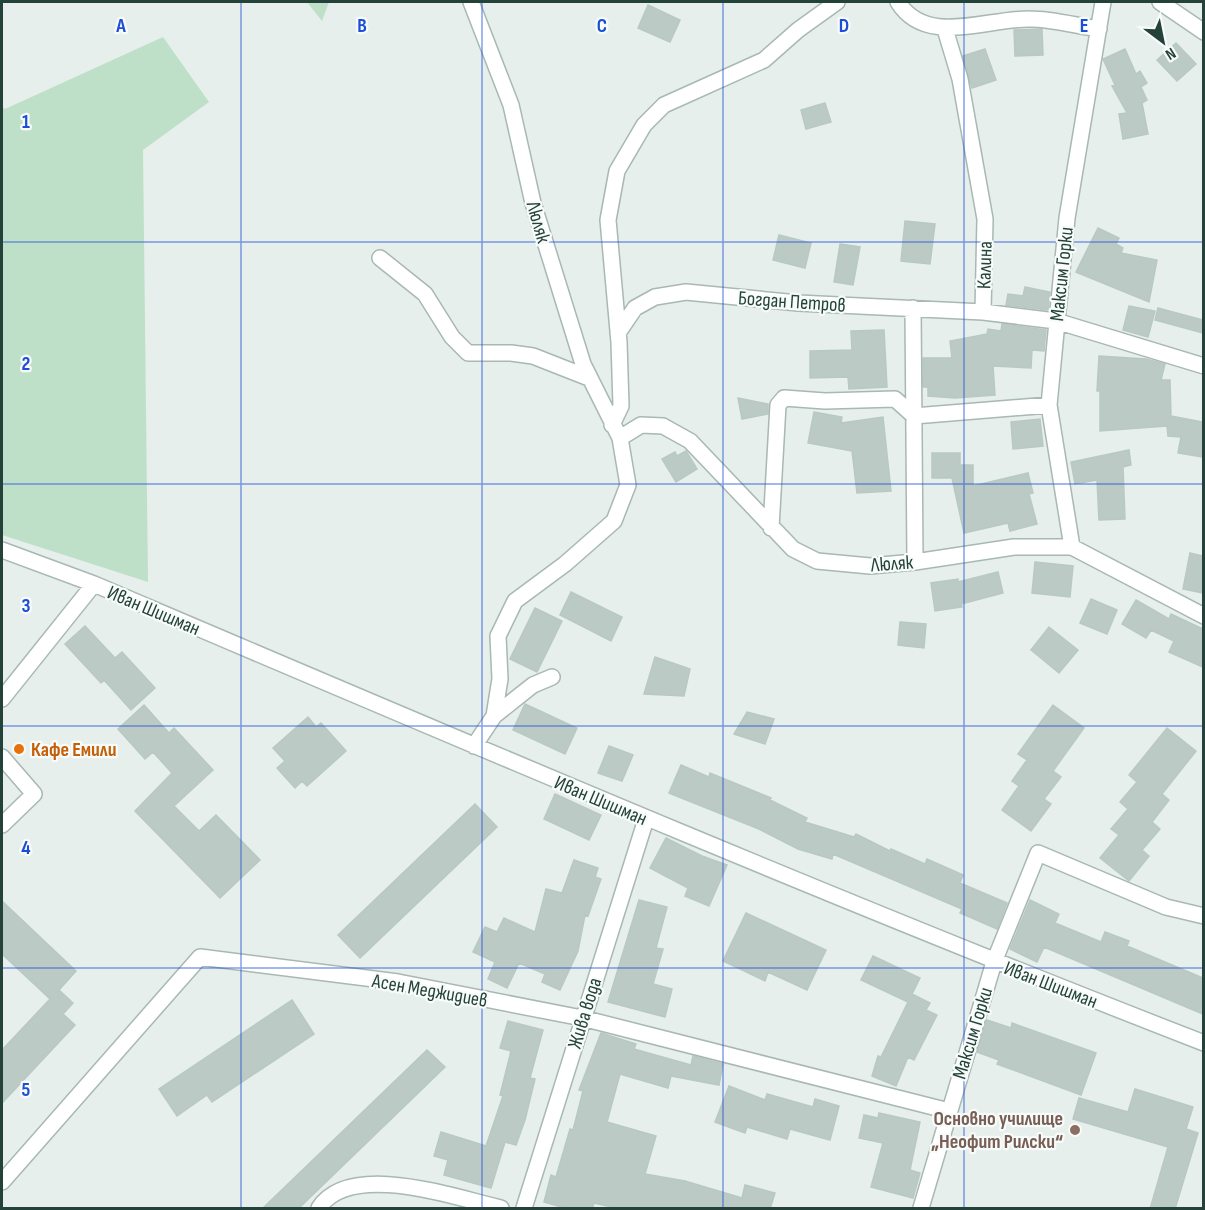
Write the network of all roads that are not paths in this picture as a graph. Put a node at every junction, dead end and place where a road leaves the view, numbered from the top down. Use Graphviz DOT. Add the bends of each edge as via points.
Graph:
graph roads {
  1 [pos="471,2"];
  2 [pos="837,2"];
  3 [pos="898,2"];
  4 [pos="1103,2"];
  5 [pos="1160,2"];
  6 [pos="945,29"];
  7 [pos="1099,29"];
  8 [pos="1203,32"];
  9 [pos="380,258"];
  10 [pos="913,308"];
  11 [pos="982,312"];
  12 [pos="1056,321"];
  13 [pos="618,333"];
  14 [pos="1203,366"];
  15 [pos="589,378"];
  16 [pos="1049,405"];
  17 [pos="914,416"];
  18 [pos="616,432"];
  19 [pos="771,528"];
  20 [pos="1072,547"];
  21 [pos="2,550"];
  22 [pos="915,562"];
  23 [pos="94,584"];
  24 [pos="1203,616"];
  25 [pos="552,678"];
  26 [pos="2,699"];
  27 [pos="494,716"];
  28 [pos="474,746"];
  29 [pos="2,757"];
  30 [pos="646,819"];
  31 [pos="2,825"];
  32 [pos="1203,916"];
  33 [pos="994,962"];
  34 [pos="582,1018"];
  35 [pos="1203,1043"];
  36 [pos="949,1111"];
  37 [pos="2,1182"];
  38 [pos="319,1209"];
  39 [pos="501,1209"];
  40 [pos="524,1209"];
  41 [pos="921,1209"];
  1 -- 15 [label="street, Люляк" via="511,105 533,203"];
  2 -- 13 [label="street" via="764,60 664,105 644,125 617,171 608,220"];
  3 -- 6 [label="street" via="912,19"];
  4 -- 7 [label="street, Максим Горки"];
  5 -- 8 [label="street"];
  6 -- 7 [label="street" via="1033,19"];
  6 -- 11 [label="street, Калина" via="960,79 986,219"];
  7 -- 12 [label="street, Максим Горки" via="1067,218"];
  9 -- 15 [label="street" via="424,294 452,337 468,352 533,356"];
  10 -- 11 [label="street, Богдан Петров"];
  10 -- 13 [label="street, Богдан Петров" via="798,303 686,292 655,297 635,308"];
  10 -- 17 [label="street"];
  11 -- 12 [label="street, Калина"];
  12 -- 14 [label="street, Калина"];
  12 -- 16 [label="street, Максим Горки"];
  13 -- 18 [label="street" via="621,406"];
  15 -- 18 [label="street, Люляк"];
  16 -- 17 [label="street"];
  16 -- 20 [label="street, Максим Горки"];
  17 -- 19 [label="street" via="895,399 784,398 778,405"];
  17 -- 22 [label="street"];
  18 -- 19 [label="street, Люляк" via="641,425 663,426 690,441"];
  18 -- 27 [label="street, Люляк" via="628,485 614,520 565,564 515,601 498,636 500,679"];
  19 -- 22 [label="street, Люляк" via="793,549 818,561 870,566"];
  20 -- 22 [label="street, Люляк" via="1014,547"];
  20 -- 24 [label="street, Люляк"];
  21 -- 23 [label="street, Иван Шишман"];
  23 -- 26 [label="street"];
  23 -- 28 [label="street, Иван Шишман"];
  25 -- 27 [label="street" via="533,685"];
  27 -- 28 [label="street, Люляк"];
  28 -- 30 [label="street, Иван Шишман"];
  29 -- 31 [label="street" via="34,794"];
  30 -- 33 [label="street, Иван Шишман"];
  30 -- 34 [label="street, Жива вода"];
  32 -- 33 [label="street, Максим Горки" via="1166,907 1038,853"];
  33 -- 35 [label="street, Иван Шишман"];
  33 -- 36 [label="street, Максим Горки"];
  34 -- 36 [label="street, Асен Меджидиев"];
  34 -- 37 [label="street, Асен Меджидиев" via="398,982 200,957"];
  34 -- 40 [label="street, Жива вода"];
  36 -- 41 [label="street, Максим Горки"];
  38 -- 39 [label="street" via="347,1186 390,1184"];
}
